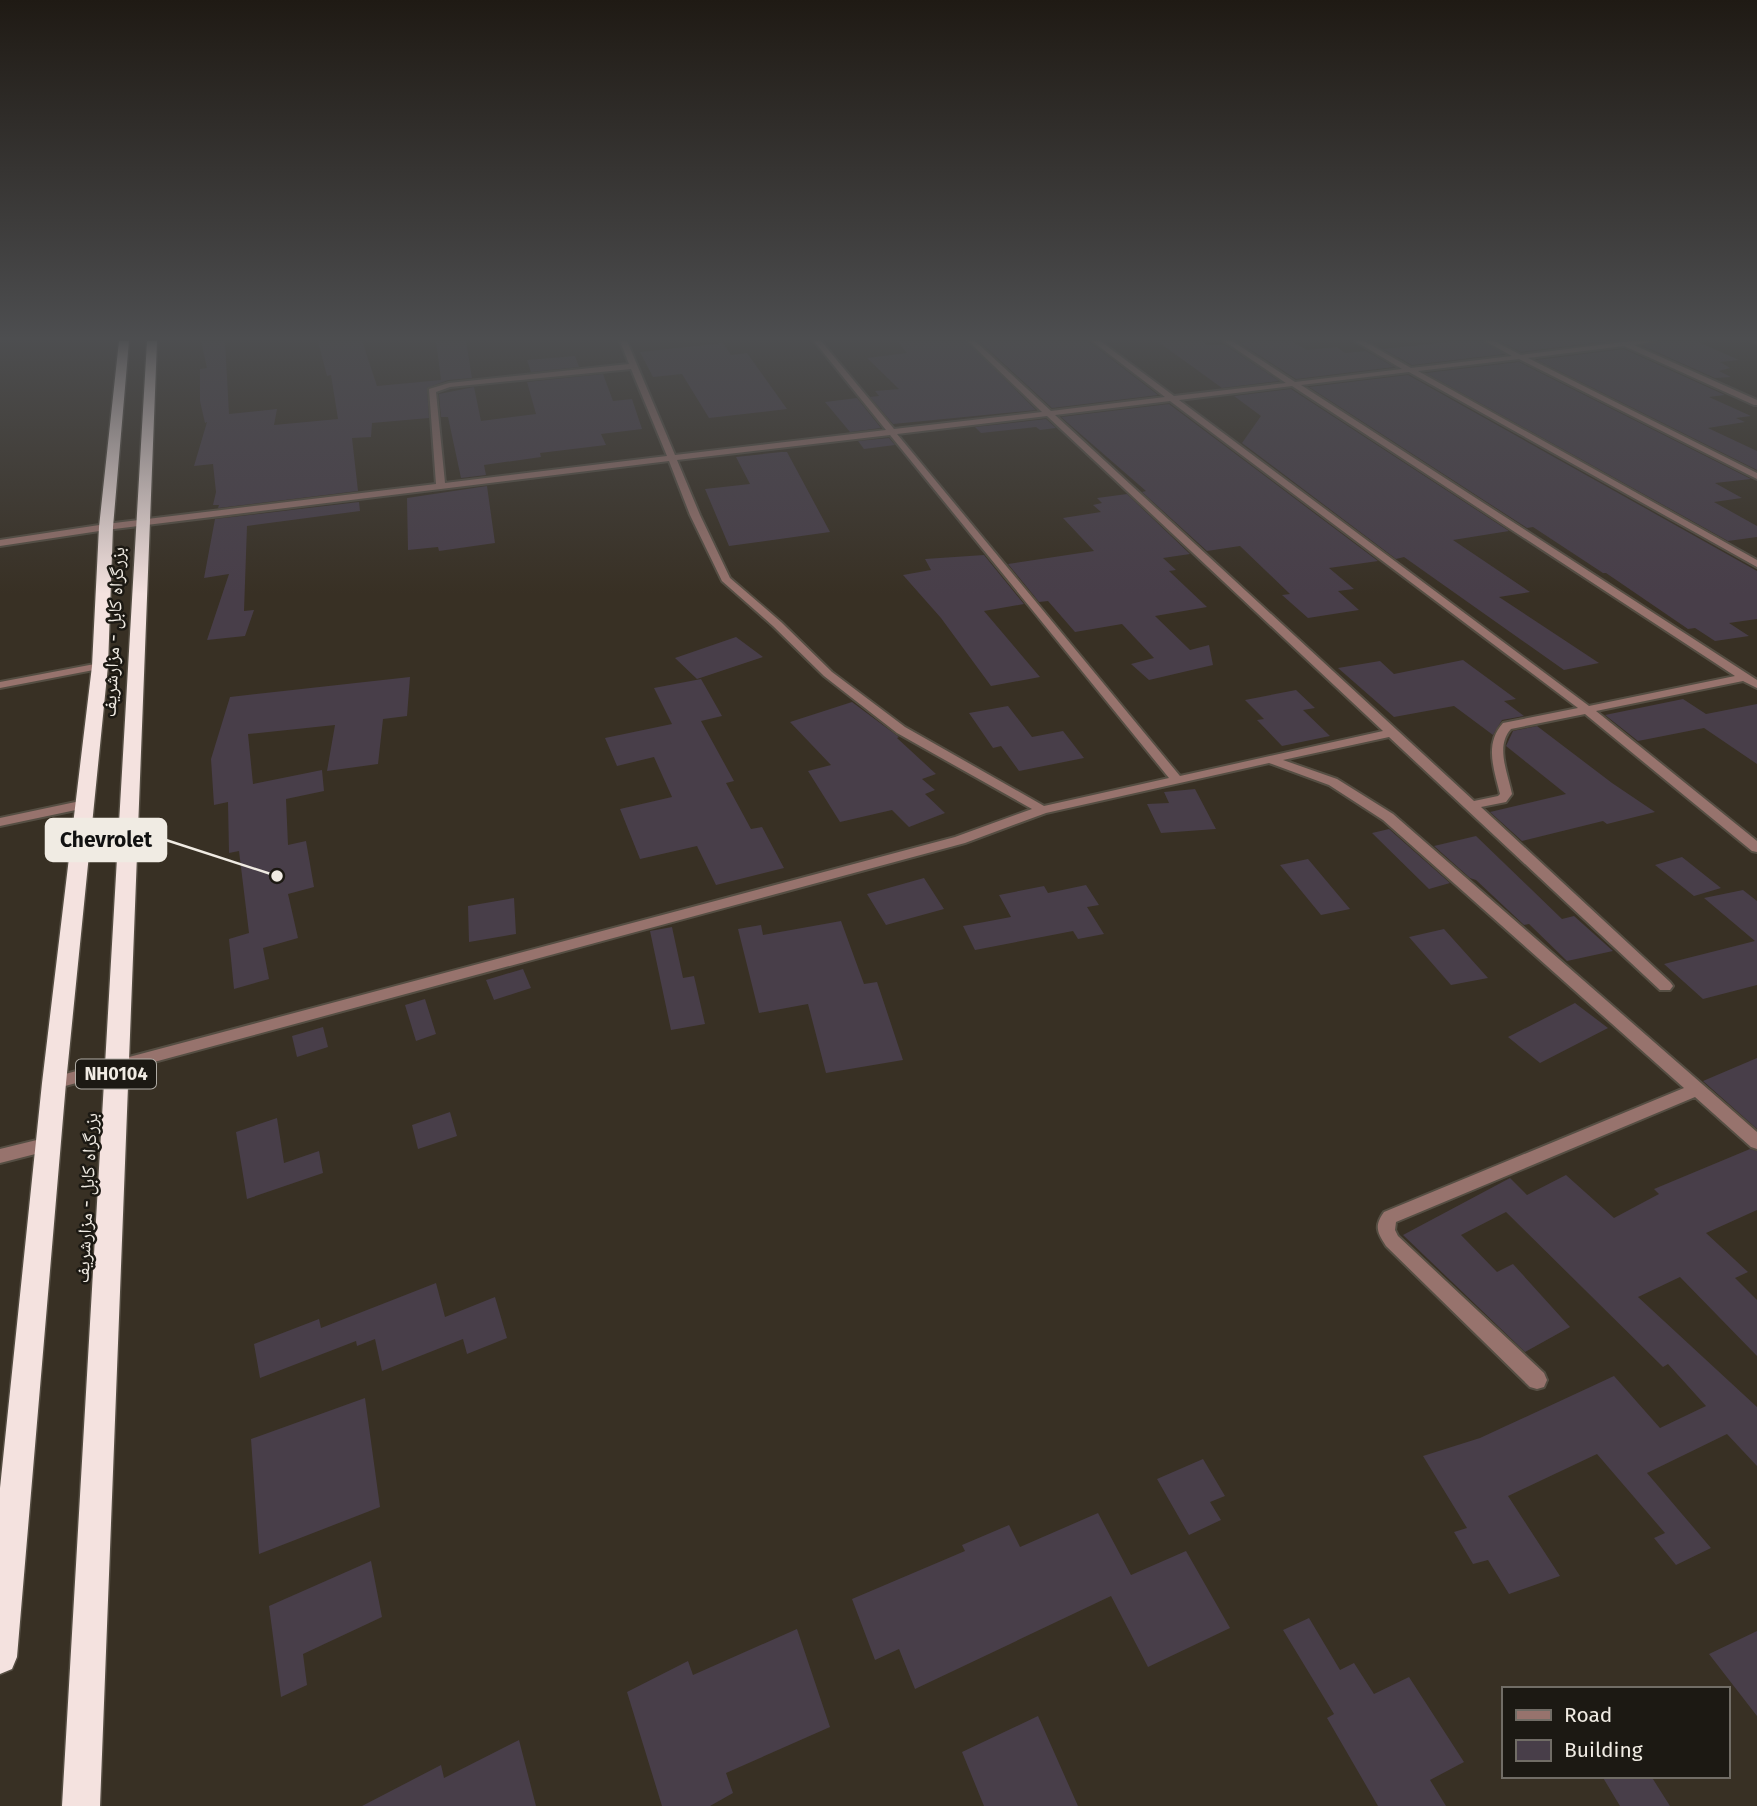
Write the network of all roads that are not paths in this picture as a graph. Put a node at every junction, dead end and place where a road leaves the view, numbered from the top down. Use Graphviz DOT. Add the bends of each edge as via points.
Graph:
graph roads {
  1 [pos="116,425"];
  2 [pos="148,425"];
  3 [pos="435,425"];
  4 [pos="659,425"];
  5 [pos="888,425"];
  6 [pos="951,425"];
  7 [pos="1060,425"];
  8 [pos="1210,425"];
  9 [pos="1358,425"];
  10 [pos="1509,425"];
  11 [pos="1656,425"];
  12 [pos="894,432"];
  13 [pos="673,459"];
  14 [pos="1757,476"];
  15 [pos="441,486"];
  16 [pos="143,523"];
  17 [pos="106,527"];
  18 [pos="0,544"];
  19 [pos="1757,565"];
  20 [pos="100,666"];
  21 [pos="1745,677"];
  22 [pos="0,685"];
  23 [pos="1757,685"];
  24 [pos="1584,708"];
  25 [pos="1390,733"];
  26 [pos="1274,761"];
  27 [pos="1178,781"];
  28 [pos="85,804"];
  29 [pos="1470,806"];
  30 [pos="1042,810"];
  31 [pos="0,822"];
  32 [pos="1757,848"];
  33 [pos="1665,986"];
  34 [pos="117,1067"];
  35 [pos="54,1083"];
  36 [pos="1695,1090"];
  37 [pos="1757,1142"];
  38 [pos="49,1144"];
  39 [pos="0,1156"];
  40 [pos="1537,1380"];
  41 [pos="9,1472"];
  42 [pos="0,1657"];
  43 [pos="81,1806"];
  1 -- 17 [label="highway, بزرگراه کابل - مزارشریف / NH0104"];
  2 -- 16 [label="highway, بزرگراه کابل - مزارشریف / NH0104"];
  3 -- 15 [label="street"];
  4 -- 13 [label="street"];
  5 -- 12 [label="street"];
  6 -- 12 [label="street"];
  7 -- 25 [label="street"];
  8 -- 24 [label="street"];
  9 -- 21 [label="street"];
  10 -- 19 [label="street"];
  11 -- 14 [label="street"];
  12 -- 13 [label="street"];
  12 -- 27 [label="street"];
  13 -- 15 [label="street"];
  13 -- 30 [label="street" via="726,579 828,674 901,730"];
  15 -- 16 [label="street"];
  16 -- 17 [label="street"];
  16 -- 34 [label="highway, بزرگراه کابل - مزارشریف / NH0104"];
  17 -- 18 [label="street"];
  17 -- 20 [label="highway, بزرگراه کابل - مزارشریف / NH0104"];
  20 -- 22 [label="street"];
  20 -- 28 [label="highway, بزرگراه کابل - مزارشریف / NH0104"];
  21 -- 23 [label="street"];
  21 -- 24 [label="street"];
  24 -- 29 [label="street" via="1499,731 1496,742 1506,794"];
  24 -- 32 [label="street"];
  25 -- 26 [label="street"];
  25 -- 29 [label="street"];
  26 -- 27 [label="street"];
  26 -- 36 [label="street" via="1333,782 1388,817"];
  27 -- 30 [label="street"];
  28 -- 31 [label="street"];
  28 -- 35 [label="highway, بزرگراه کابل - مزارشریف / NH0104"];
  29 -- 33 [label="street"];
  30 -- 34 [label="street" via="960,840"];
  34 -- 35 [label="street"];
  34 -- 43 [label="highway, بزرگراه کابل - مزارشریف / NH0104"];
  35 -- 38 [label="highway, بزرگراه کابل - مزارشریف / NH0104"];
  36 -- 37 [label="street"];
  36 -- 40 [label="street" via="1390,1217 1385,1224 1392,1241"];
  38 -- 39 [label="street"];
  38 -- 41 [label="highway, بزرگراه کابل - مزارشریف / NH0104"];
  41 -- 42 [label="highway, بزرگراه کابل - مزارشریف / NH0104"];
}
